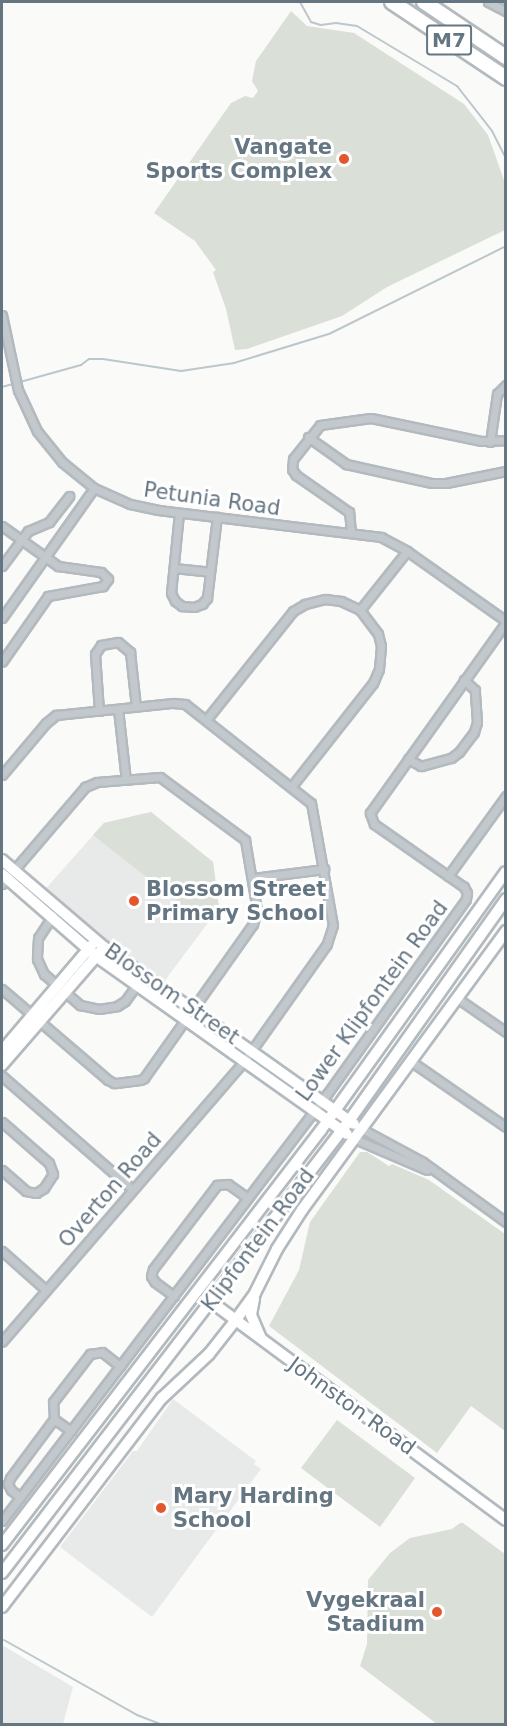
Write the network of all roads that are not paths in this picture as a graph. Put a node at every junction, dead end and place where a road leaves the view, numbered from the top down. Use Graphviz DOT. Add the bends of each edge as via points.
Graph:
graph roads {
  1 [pos="392,2"];
  2 [pos="424,2"];
  3 [pos="488,2"];
  4 [pos="506,11"];
  5 [pos="506,57"];
  6 [pos="506,78"];
  7 [pos="2,315"];
  8 [pos="506,385"];
  9 [pos="308,437"];
  10 [pos="506,440"];
  11 [pos="490,442"];
  12 [pos="506,471"];
  13 [pos="94,488"];
  14 [pos="69,496"];
  15 [pos="179,513"];
  16 [pos="217,517"];
  17 [pos="2,526"];
  18 [pos="351,533"];
  19 [pos="20,539"];
  20 [pos="406,551"];
  21 [pos="45,557"];
  22 [pos="2,566"];
  23 [pos="174,568"];
  24 [pos="210,572"];
  25 [pos="360,610"];
  26 [pos="2,618"];
  27 [pos="506,622"];
  28 [pos="2,662"];
  29 [pos="464,680"];
  30 [pos="136,707"];
  31 [pos="118,709"];
  32 [pos="99,711"];
  33 [pos="206,720"];
  34 [pos="408,759"];
  35 [pos="2,775"];
  36 [pos="126,780"];
  37 [pos="291,786"];
  38 [pos="506,796"];
  39 [pos="2,860"];
  40 [pos="324,869"];
  41 [pos="506,872"];
  42 [pos="448,876"];
  43 [pos="6,877"];
  44 [pos="253,878"];
  45 [pos="506,899"];
  46 [pos="58,909"];
  47 [pos="50,918"];
  48 [pos="504,936"];
  49 [pos="100,944"];
  50 [pos="92,953"];
  51 [pos="140,980"];
  52 [pos="2,989"];
  53 [pos="60,989"];
  54 [pos="457,998"];
  55 [pos="189,1014"];
  56 [pos="36,1018"];
  57 [pos="506,1032"];
  58 [pos="2,1051"];
  59 [pos="248,1055"];
  60 [pos="412,1062"];
  61 [pos="2,1065"];
  62 [pos="2,1076"];
  63 [pos="318,1105"];
  64 [pos="332,1115"];
  65 [pos="2,1122"];
  66 [pos="346,1125"];
  67 [pos="506,1127"];
  68 [pos="362,1129"];
  69 [pos="355,1139"];
  70 [pos="2,1170"];
  71 [pos="442,1178"];
  72 [pos="132,1190"];
  73 [pos="248,1198"];
  74 [pos="506,1222"];
  75 [pos="2,1251"];
  76 [pos="46,1290"];
  77 [pos="198,1293"];
  78 [pos="255,1293"];
  79 [pos="174,1296"];
  80 [pos="211,1302"];
  81 [pos="235,1321"];
  82 [pos="2,1341"];
  83 [pos="263,1342"];
  84 [pos="120,1366"];
  85 [pos="54,1419"];
  86 [pos="71,1431"];
  87 [pos="20,1497"];
  88 [pos="2,1519"];
  89 [pos="506,1520"];
  90 [pos="2,1545"];
  91 [pos="2,1573"];
  92 [pos="2,1607"];
  1 -- 6 [label="highway, M7"];
  2 -- 5 [label="highway, M7"];
  3 -- 4 [label="street"];
  7 -- 13 [label="street, Petunia Road" via="18,390 37,431 75,474"];
  8 -- 11 [label="street" via="496,394"];
  9 -- 11 [label="street" via="320,425 371,418"];
  9 -- 12 [label="street" via="346,464 432,483"];
  9 -- 18 [label="street" via="293,459 292,469 349,512"];
  10 -- 11 [label="street"];
  13 -- 15 [label="street, Petunia Road" via="130,504"];
  13 -- 21 [label="street"];
  14 -- 19 [label="street" via="49,522 32,527"];
  15 -- 16 [label="street, Petunia Road"];
  15 -- 23 [label="street"];
  16 -- 18 [label="street, Petunia Road"];
  16 -- 24 [label="street"];
  17 -- 19 [label="street"];
  18 -- 20 [label="street, Petunia Road" via="381,537"];
  19 -- 21 [label="street"];
  19 -- 22 [label="street"];
  20 -- 25 [label="street"];
  20 -- 27 [label="street, Petunia Road"];
  21 -- 26 [label="street"];
  21 -- 28 [label="street" via="62,568 105,573 106,584 48,596"];
  23 -- 24 [label="street"];
  23 -- 24 [label="street" via="171,593 182,606 194,607 207,598"];
  25 -- 33 [label="street" via="341,601 325,600 293,611"];
  25 -- 37 [label="street" via="378,634 379,669 373,683"];
  27 -- 29 [label="street"];
  29 -- 34 [label="street"];
  29 -- 34 [label="street" via="475,690 474,732 451,758 421,766"];
  30 -- 31 [label="street, Overton Road"];
  30 -- 32 [label="street" via="130,652 118,642 101,645 95,654"];
  30 -- 33 [label="street, Overton Road" via="179,703"];
  31 -- 32 [label="street, Overton Road"];
  31 -- 36 [label="street"];
  32 -- 35 [label="street, Overton Road" via="51,718"];
  33 -- 37 [label="street, Overton Road"];
  34 -- 42 [label="street" via="372,807 370,819"];
  36 -- 43 [label="street" via="85,787"];
  36 -- 44 [label="street" via="168,780 244,840"];
  37 -- 40 [label="street, Overton Road" via="313,807"];
  38 -- 42 [label="street, Lower Klipfontein Road"];
  39 -- 43 [label="street, Blossom Street"];
  40 -- 44 [label="street"];
  40 -- 59 [label="street, Overton Road" via="333,925 330,938"];
  41 -- 64 [label="street, Klipfontein Road"];
  42 -- 63 [label="street, Lower Klipfontein Road" via="467,890 466,899"];
  43 -- 46 [label="street, Blossom Street"];
  43 -- 47 [label="street, Blossom Street"];
  44 -- 55 [label="street" via="256,917"];
  45 -- 66 [label="street, Klipfontein Road"];
  46 -- 47 [label="street"];
  46 -- 49 [label="street, Blossom Street"];
  47 -- 50 [label="street, Blossom Street"];
  47 -- 53 [label="street" via="40,931 36,949 40,968"];
  48 -- 54 [label="street"];
  49 -- 50 [label="street"];
  49 -- 51 [label="street, Blossom Street"];
  50 -- 51 [label="street, Blossom Street"];
  50 -- 53 [label="street"];
  51 -- 53 [label="street" via="125,1001 108,1009 90,1009"];
  51 -- 55 [label="street, Blossom Street"];
  52 -- 56 [label="street"];
  53 -- 56 [label="street"];
  54 -- 57 [label="street"];
  54 -- 60 [label="street"];
  55 -- 56 [label="street" via="144,1078 114,1083"];
  55 -- 59 [label="street, Blossom Street"];
  56 -- 58 [label="street"];
  56 -- 61 [label="street"];
  59 -- 63 [label="street, Blossom Street"];
  59 -- 72 [label="street, Overton Road"];
  60 -- 67 [label="street"];
  60 -- 68 [label="street"];
  62 -- 72 [label="street"];
  63 -- 64 [label="street, Blossom Street"];
  63 -- 73 [label="street, Lower Klipfontein Road"];
  64 -- 66 [label="street, Blossom Street"];
  64 -- 77 [label="street, Klipfontein Road"];
  65 -- 70 [label="street" via="49,1163 53,1174 36,1193 26,1191"];
  66 -- 68 [label="street"];
  66 -- 69 [label="street"];
  66 -- 80 [label="street, Klipfontein Road"];
  68 -- 69 [label="street"];
  68 -- 71 [label="street" via="423,1162"];
  69 -- 71 [label="street"];
  69 -- 78 [label="street" via="287,1233"];
  71 -- 74 [label="street"];
  72 -- 76 [label="street, Overton Road"];
  73 -- 79 [label="street, Lower Klipfontein Road"];
  73 -- 79 [label="street" via="228,1184 217,1185 153,1269 155,1282"];
  75 -- 76 [label="street"];
  76 -- 82 [label="street, Overton Road"];
  77 -- 80 [label="street, Johnston Road"];
  77 -- 90 [label="street, Klipfontein Road"];
  78 -- 81 [label="street"];
  78 -- 83 [label="street" via="251,1315"];
  79 -- 84 [label="street, Lower Klipfontein Road"];
  80 -- 81 [label="street, Johnston Road"];
  80 -- 91 [label="street, Klipfontein Road"];
  81 -- 83 [label="street, Johnston Road"];
  81 -- 92 [label="street" via="209,1354 170,1388"];
  83 -- 89 [label="street, Johnston Road"];
  84 -- 85 [label="street" via="102,1352 90,1354 53,1402"];
  84 -- 86 [label="street, Lower Klipfontein Road"];
  85 -- 86 [label="street"];
  85 -- 87 [label="street" via="10,1478 11,1490"];
  86 -- 87 [label="street, Lower Klipfontein Road"];
  87 -- 88 [label="street, Lower Klipfontein Road"];
}
